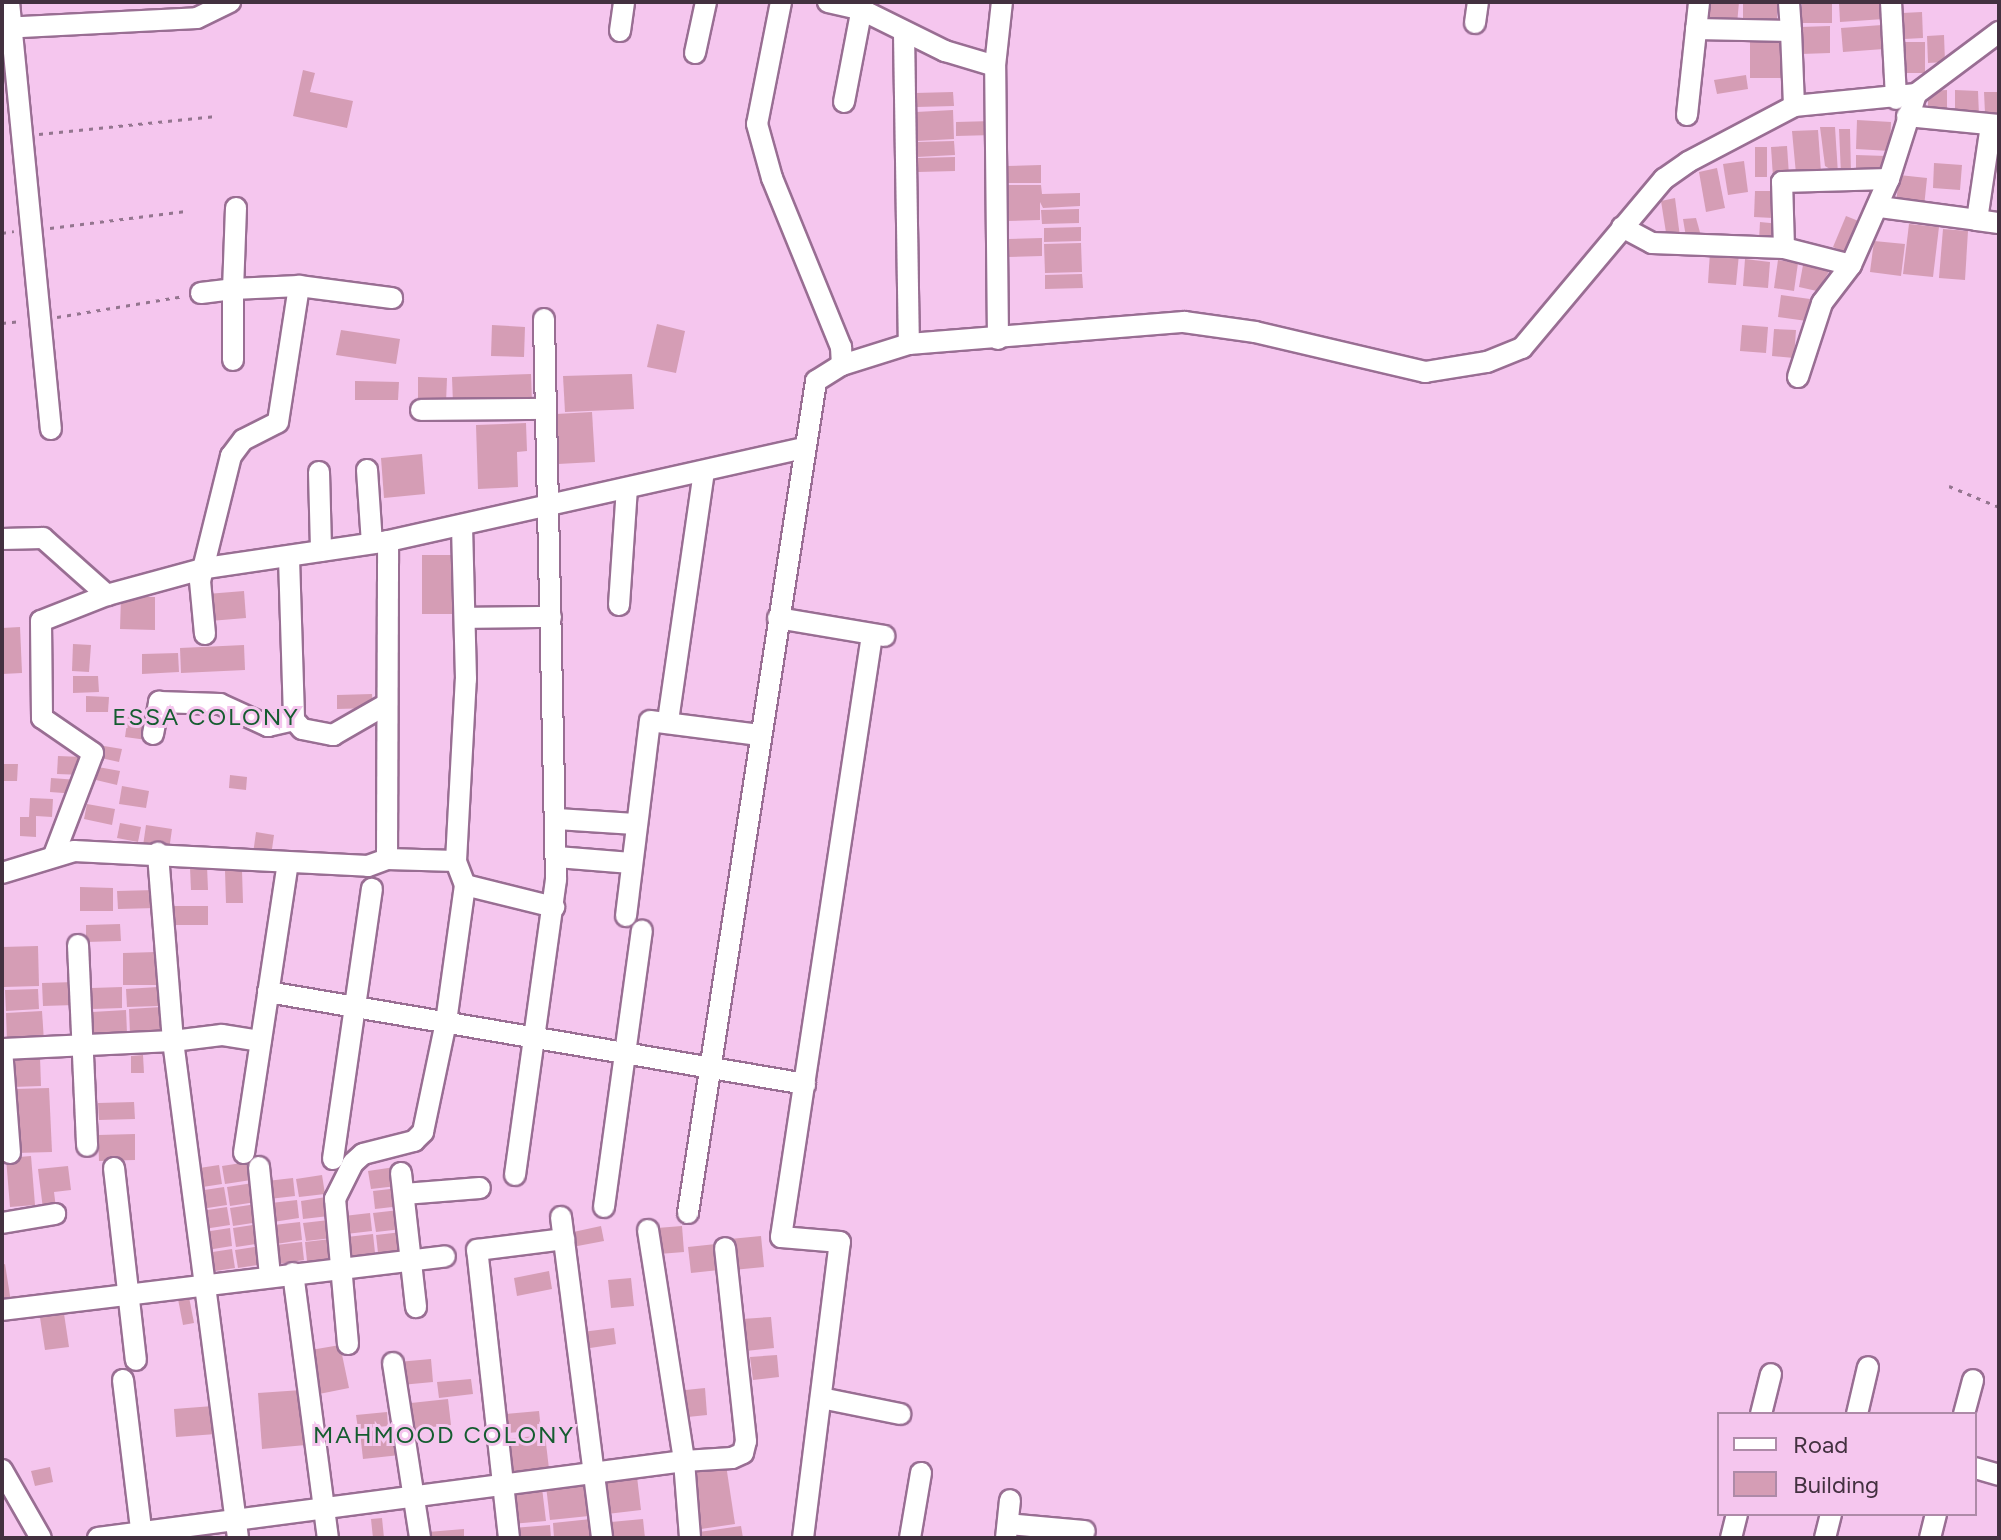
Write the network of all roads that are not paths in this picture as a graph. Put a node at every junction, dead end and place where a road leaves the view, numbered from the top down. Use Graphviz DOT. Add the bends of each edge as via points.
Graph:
graph roads {
  1 [pos="9,2"];
  2 [pos="230,2"];
  3 [pos="624,2"];
  4 [pos="706,2"];
  5 [pos="781,2"];
  6 [pos="828,2"];
  7 [pos="1002,2"];
  8 [pos="1478,2"];
  9 [pos="1699,2"];
  10 [pos="1789,2"];
  11 [pos="1891,2"];
  12 [pos="862,6"];
  13 [pos="1475,23"];
  14 [pos="6,28"];
  15 [pos="1696,29"];
  16 [pos="620,31"];
  17 [pos="1791,31"];
  18 [pos="1999,32"];
  19 [pos="904,33"];
  20 [pos="695,53"];
  21 [pos="995,66"];
  22 [pos="844,102"];
  23 [pos="1906,103"];
  24 [pos="1794,106"];
  25 [pos="1687,115"];
  26 [pos="1995,125"];
  27 [pos="1889,179"];
  28 [pos="1880,207"];
  29 [pos="236,208"];
  30 [pos="1977,220"];
  31 [pos="1999,223"];
  32 [pos="1622,227"];
  33 [pos="1784,248"];
  34 [pos="1851,265"];
  35 [pos="299,286"];
  36 [pos="233,289"];
  37 [pos="201,293"];
  38 [pos="392,298"];
  39 [pos="544,319"];
  40 [pos="998,339"];
  41 [pos="909,344"];
  42 [pos="233,360"];
  43 [pos="842,365"];
  44 [pos="1798,377"];
  45 [pos="546,409"];
  46 [pos="421,410"];
  47 [pos="51,429"];
  48 [pos="803,448"];
  49 [pos="367,470"];
  50 [pos="319,472"];
  51 [pos="704,472"];
  52 [pos="627,489"];
  53 [pos="547,506"];
  54 [pos="462,525"];
  55 [pos="2,539"];
  56 [pos="380,542"];
  57 [pos="321,551"];
  58 [pos="289,558"];
  59 [pos="206,568"];
  60 [pos="107,595"];
  61 [pos="619,605"];
  62 [pos="551,617"];
  63 [pos="465,618"];
  64 [pos="778,618"];
  65 [pos="205,634"];
  66 [pos="387,704"];
  67 [pos="294,720"];
  68 [pos="668,721"];
  69 [pos="153,734"];
  70 [pos="759,735"];
  71 [pos="557,819"];
  72 [pos="635,824"];
  73 [pos="158,853"];
  74 [pos="54,855"];
  75 [pos="557,857"];
  76 [pos="387,859"];
  77 [pos="456,861"];
  78 [pos="288,863"];
  79 [pos="631,863"];
  80 [pos="2,873"];
  81 [pos="465,885"];
  82 [pos="372,889"];
  83 [pos="554,907"];
  84 [pos="626,916"];
  85 [pos="642,931"];
  86 [pos="78,945"];
  87 [pos="268,992"];
  88 [pos="353,1006"];
  89 [pos="446,1022"];
  90 [pos="534,1037"];
  91 [pos="173,1041"];
  92 [pos="261,1041"];
  93 [pos="82,1045"];
  94 [pos="624,1053"];
  95 [pos="712,1068"];
  96 [pos="805,1084"];
  97 [pos="338,1120"];
  98 [pos="87,1146"];
  99 [pos="10,1153"];
  100 [pos="363,1154"];
  101 [pos="333,1159"];
  102 [pos="114,1168"];
  103 [pos="401,1173"];
  104 [pos="515,1175"];
  105 [pos="480,1188"];
  106 [pos="404,1194"];
  107 [pos="604,1207"];
  108 [pos="688,1213"];
  109 [pos="55,1214"];
  110 [pos="561,1217"];
  111 [pos="2,1223"];
  112 [pos="648,1230"];
  113 [pos="564,1239"];
  114 [pos="725,1248"];
  115 [pos="445,1256"];
  116 [pos="411,1260"];
  117 [pos="339,1268"];
  118 [pos="293,1273"];
  119 [pos="270,1276"];
  120 [pos="206,1285"];
  121 [pos="128,1295"];
  122 [pos="416,1307"];
  123 [pos="2,1310"];
  124 [pos="348,1344"];
  125 [pos="136,1360"];
  126 [pos="393,1363"];
  127 [pos="1868,1367"];
  128 [pos="1771,1374"];
  129 [pos="123,1380"];
  130 [pos="1973,1380"];
  131 [pos="821,1398"];
  132 [pos="1767,1412"];
  133 [pos="1857,1412"];
  134 [pos="1965,1412"];
  135 [pos="900,1414"];
  136 [pos="684,1461"];
  137 [pos="1977,1469"];
  138 [pos="2,1470"];
  139 [pos="594,1472"];
  140 [pos="921,1473"];
  141 [pos="1999,1475"];
  142 [pos="503,1483"];
  143 [pos="415,1496"];
  144 [pos="1010,1500"];
  145 [pos="324,1508"];
  146 [pos="1736,1516"];
  147 [pos="1830,1516"];
  148 [pos="1936,1516"];
  149 [pos="236,1529"];
  150 [pos="1007,1531"];
  151 [pos="1085,1531"];
  152 [pos="142,1535"];
  153 [pos="41,1538"];
  154 [pos="98,1538"];
  155 [pos="328,1538"];
  156 [pos="420,1538"];
  157 [pos="509,1538"];
  158 [pos="602,1538"];
  159 [pos="690,1538"];
  160 [pos="803,1538"];
  161 [pos="910,1538"];
  162 [pos="1731,1538"];
  163 [pos="1825,1538"];
  164 [pos="1930,1538"];
  1 -- 14 [label="street"];
  2 -- 14 [label="street" via="197,18"];
  3 -- 16 [label="street"];
  4 -- 20 [label="street"];
  5 -- 43 [label="street" via="757,124 772,178 841,347"];
  6 -- 12 [label="street"];
  7 -- 21 [label="street"];
  8 -- 13 [label="street"];
  9 -- 15 [label="street"];
  10 -- 17 [label="street"];
  11 -- 23 [label="street"];
  12 -- 19 [label="street"];
  12 -- 22 [label="street"];
  14 -- 47 [label="street" via="23,135"];
  15 -- 17 [label="street"];
  15 -- 25 [label="street"];
  17 -- 24 [label="street"];
  18 -- 23 [label="street"];
  19 -- 21 [label="street"];
  19 -- 41 [label="street"];
  21 -- 40 [label="street"];
  23 -- 24 [label="street"];
  23 -- 26 [label="street"];
  23 -- 27 [label="street"];
  24 -- 32 [label="street" via="1688,162 1664,179"];
  26 -- 30 [label="street"];
  27 -- 28 [label="street"];
  27 -- 33 [label="street" via="1782,182"];
  28 -- 30 [label="street"];
  28 -- 34 [label="street"];
  29 -- 36 [label="street"];
  30 -- 31 [label="street"];
  32 -- 33 [label="street" via="1652,243"];
  32 -- 40 [label="street" via="1522,348 1487,362 1425,372 1255,332 1184,322"];
  33 -- 34 [label="street"];
  34 -- 44 [label="street" via="1822,303"];
  35 -- 36 [label="street"];
  35 -- 38 [label="street"];
  35 -- 59 [label="street" via="280,417 236,447"];
  36 -- 37 [label="street"];
  36 -- 42 [label="street"];
  39 -- 45 [label="street"];
  40 -- 41 [label="street"];
  41 -- 43 [label="street"];
  43 -- 48 [label="street" via="816,381"];
  45 -- 46 [label="street"];
  45 -- 53 [label="street"];
  48 -- 51 [label="street"];
  48 -- 64 [label="street"];
  49 -- 56 [label="street"];
  50 -- 57 [label="street"];
  51 -- 52 [label="street"];
  51 -- 68 [label="street"];
  52 -- 53 [label="street"];
  52 -- 61 [label="street"];
  53 -- 54 [label="street"];
  53 -- 62 [label="street"];
  54 -- 56 [label="street"];
  54 -- 63 [label="street"];
  55 -- 60 [label="street" via="43,538"];
  56 -- 57 [label="street"];
  56 -- 66 [label="street"];
  57 -- 58 [label="street"];
  58 -- 59 [label="street"];
  58 -- 67 [label="street"];
  59 -- 60 [label="street"];
  59 -- 65 [label="street" via="200,581"];
  60 -- 74 [label="street" via="41,621 42,718 93,753"];
  62 -- 63 [label="street"];
  62 -- 71 [label="street"];
  63 -- 77 [label="street" via="465,744"];
  64 -- 70 [label="street"];
  64 -- 96 [label="street" via="878,636"];
  66 -- 67 [label="street" via="333,735 302,729"];
  66 -- 76 [label="street"];
  67 -- 69 [label="street" via="268,726 220,704 163,702 155,706"];
  68 -- 70 [label="street"];
  68 -- 72 [label="street" via="655,719 645,727"];
  70 -- 95 [label="street"];
  71 -- 72 [label="street"];
  71 -- 75 [label="street"];
  72 -- 79 [label="street"];
  73 -- 74 [label="street"];
  73 -- 78 [label="street"];
  73 -- 91 [label="street"];
  74 -- 80 [label="street"];
  75 -- 79 [label="street"];
  75 -- 83 [label="street"];
  76 -- 77 [label="street"];
  76 -- 78 [label="street" via="368,866"];
  77 -- 81 [label="street"];
  78 -- 87 [label="street"];
  79 -- 84 [label="street"];
  81 -- 83 [label="street"];
  81 -- 89 [label="street"];
  82 -- 88 [label="street"];
  83 -- 90 [label="street"];
  85 -- 94 [label="street"];
  86 -- 93 [label="street"];
  87 -- 88 [label="street"];
  87 -- 92 [label="street"];
  88 -- 89 [label="street"];
  88 -- 97 [label="street"];
  89 -- 90 [label="street"];
  89 -- 100 [label="street" via="423,1132 414,1141"];
  90 -- 94 [label="street"];
  90 -- 104 [label="street"];
  91 -- 92 [label="street" via="222,1035"];
  91 -- 93 [label="street"];
  91 -- 120 [label="street"];
  92 -- 119 [label="street" via="251,1160"];
  93 -- 98 [label="street"];
  93 -- 99 [label="street" via="2,1049"];
  94 -- 95 [label="street"];
  94 -- 107 [label="street"];
  95 -- 96 [label="street"];
  95 -- 108 [label="street"];
  96 -- 131 [label="street" via="781,1237 840,1242"];
  97 -- 100 [label="street"];
  97 -- 101 [label="street"];
  100 -- 117 [label="street" via="335,1199"];
  102 -- 121 [label="street"];
  103 -- 106 [label="street"];
  105 -- 106 [label="street"];
  106 -- 116 [label="street"];
  109 -- 111 [label="street"];
  110 -- 113 [label="street"];
  112 -- 136 [label="street"];
  113 -- 139 [label="street"];
  113 -- 142 [label="street" via="477,1250"];
  114 -- 136 [label="street" via="746,1441 743,1453 732,1458"];
  115 -- 116 [label="street"];
  116 -- 117 [label="street"];
  116 -- 122 [label="street"];
  117 -- 118 [label="street"];
  117 -- 124 [label="street"];
  118 -- 119 [label="street"];
  118 -- 145 [label="street"];
  119 -- 120 [label="street"];
  120 -- 121 [label="street"];
  120 -- 149 [label="street"];
  121 -- 123 [label="street"];
  121 -- 125 [label="street"];
  126 -- 143 [label="street"];
  127 -- 133 [label="street"];
  128 -- 132 [label="street"];
  129 -- 152 [label="street"];
  130 -- 134 [label="street"];
  131 -- 135 [label="street"];
  131 -- 160 [label="street"];
  136 -- 139 [label="street"];
  136 -- 159 [label="street"];
  137 -- 141 [label="street"];
  138 -- 153 [label="street"];
  139 -- 142 [label="street"];
  139 -- 158 [label="street"];
  140 -- 161 [label="street"];
  142 -- 143 [label="street"];
  142 -- 157 [label="street"];
  143 -- 145 [label="street"];
  143 -- 156 [label="street"];
  144 -- 150 [label="street"];
  145 -- 149 [label="street"];
  145 -- 155 [label="street"];
  146 -- 162 [label="street"];
  147 -- 163 [label="street"];
  148 -- 164 [label="street"];
  149 -- 152 [label="street"];
  150 -- 151 [label="street"];
  152 -- 154 [label="street"];
}
